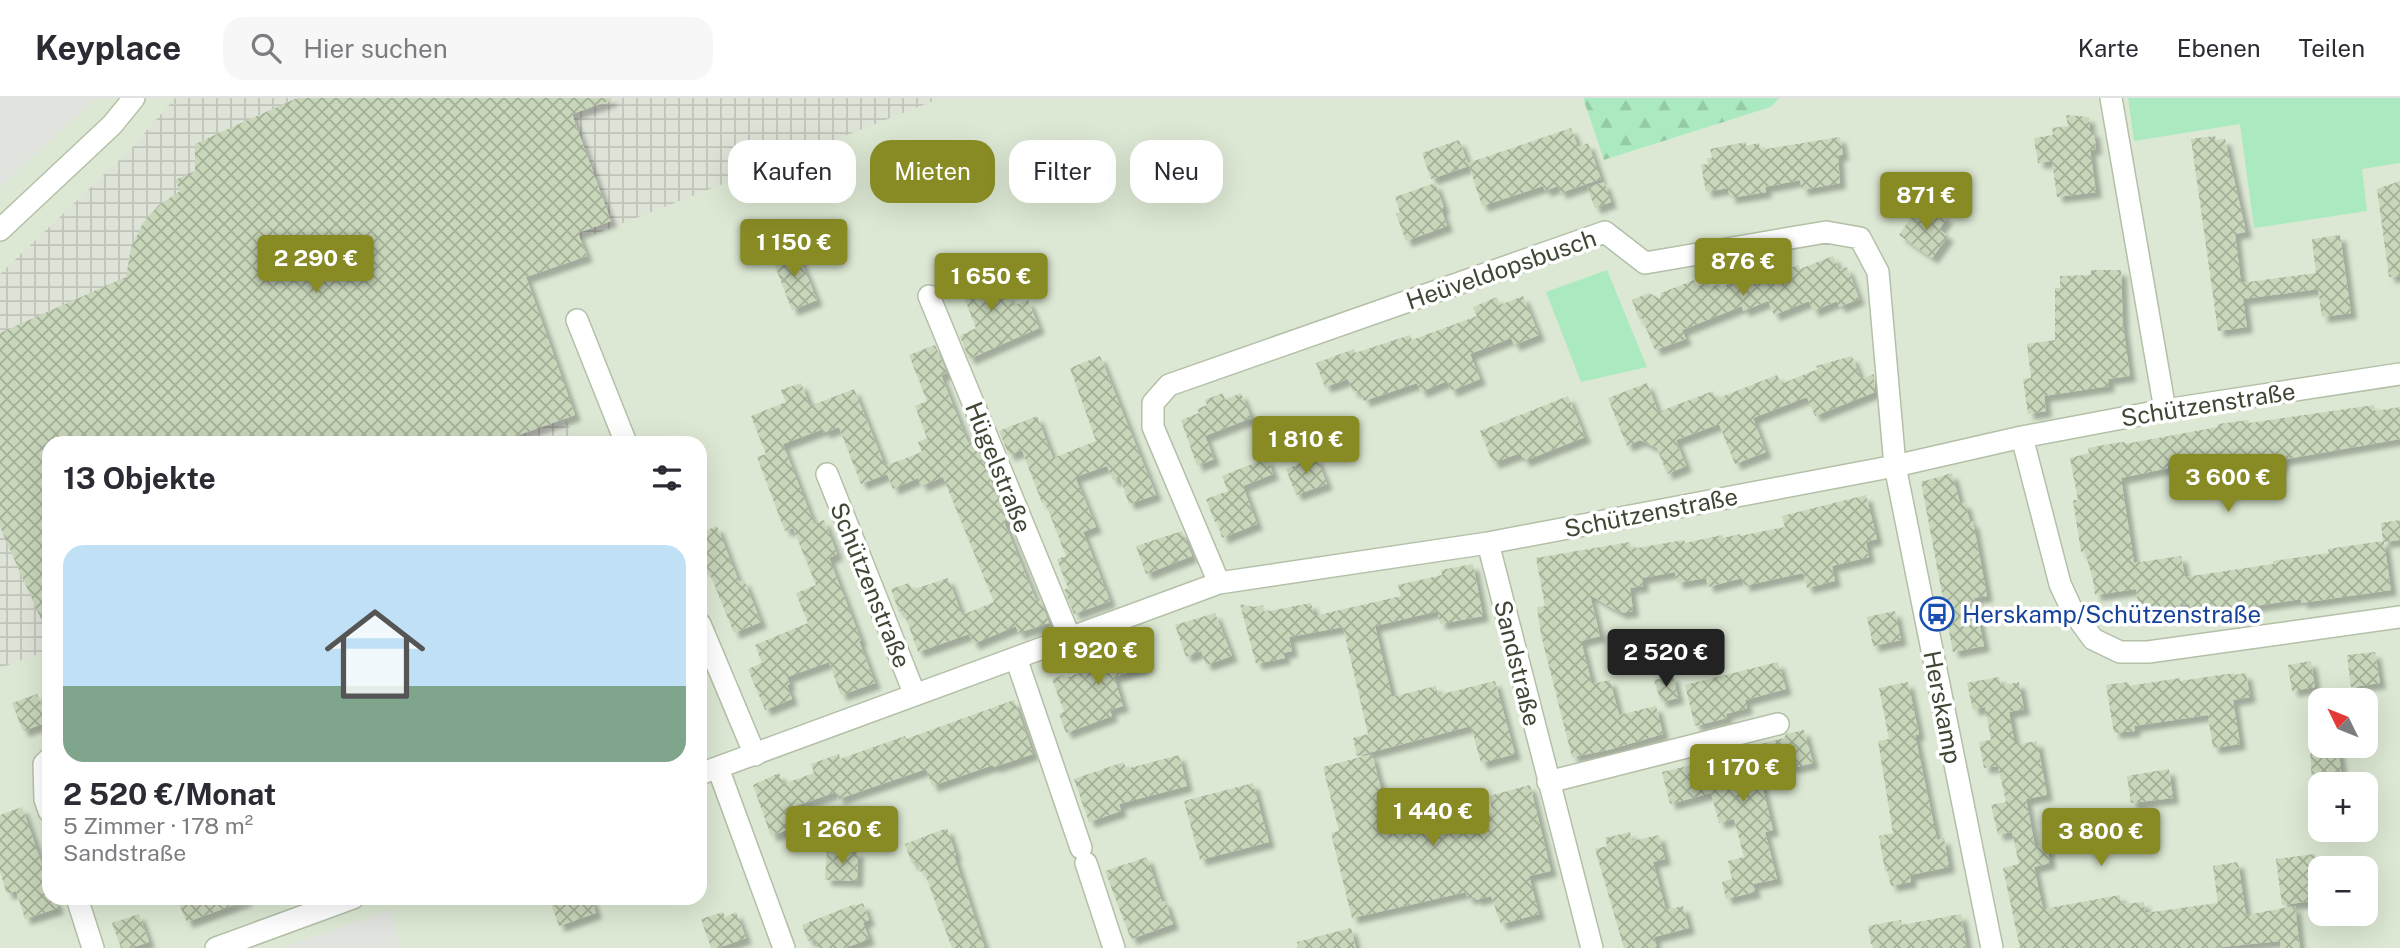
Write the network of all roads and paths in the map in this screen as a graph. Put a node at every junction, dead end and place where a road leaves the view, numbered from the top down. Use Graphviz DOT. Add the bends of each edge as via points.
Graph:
graph roads {
  1 [pos="134,98"];
  2 [pos="2111,98"];
  3 [pos="0,230"];
  4 [pos="929,296"];
  5 [pos="577,320"];
  6 [pos="2400,374"];
  7 [pos="2165,410"];
  8 [pos="623,436"];
  9 [pos="2022,437"];
  10 [pos="1895,466"];
  11 [pos="827,474"];
  12 [pos="1488,543"];
  13 [pos="1219,583"];
  14 [pos="2400,617"];
  15 [pos="1070,638"];
  16 [pos="707,641"];
  17 [pos="1016,658"];
  18 [pos="915,695"];
  19 [pos="1778,724"];
  20 [pos="755,755"];
  21 [pos="709,771"];
  22 [pos="1548,782"];
  23 [pos="79,905"];
  24 [pos="334,905"];
  25 [pos="93,948"];
  26 [pos="216,948"];
  27 [pos="784,948"];
  28 [pos="1114,948"];
  29 [pos="1592,948"];
  30 [pos="1992,948"];
  1 -- 3 [label="street" via="112,125"];
  2 -- 7 [label="street"];
  4 -- 15 [label="street, Hügelstraße"];
  5 -- 8 [label="street"];
  6 -- 7 [label="street, Schützenstraße"];
  7 -- 9 [label="street, Schützenstraße"];
  9 -- 10 [label="street, Schützenstraße"];
  9 -- 14 [label="street" via="2060,583 2072,610 2093,639 2120,652"];
  10 -- 12 [label="street, Schützenstraße"];
  10 -- 13 [label="street, Heüveldopsbusch" via="1878,272 1860,238 1826,232 1644,263 1605,232 1169,385 1153,403 1153,427"];
  10 -- 30 [label="street, Herskamp"];
  11 -- 18 [label="street, Schützenstraße"];
  12 -- 13 [label="street, Schützenstraße"];
  12 -- 22 [label="street, Sandstraße"];
  13 -- 15 [label="street, Schützenstraße"];
  15 -- 17 [label="street, Schützenstraße"];
  16 -- 20 [label="street"];
  17 -- 18 [label="street, Schützenstraße"];
  17 -- 28 [label="street"];
  18 -- 20 [label="street, Schützenstraße"];
  19 -- 22 [label="street"];
  20 -- 21 [label="street, Schützenstraße"];
  21 -- 27 [label="street"];
  22 -- 29 [label="street, Sandstraße"];
  23 -- 25 [label="street"];
  24 -- 26 [label="street"];
}
